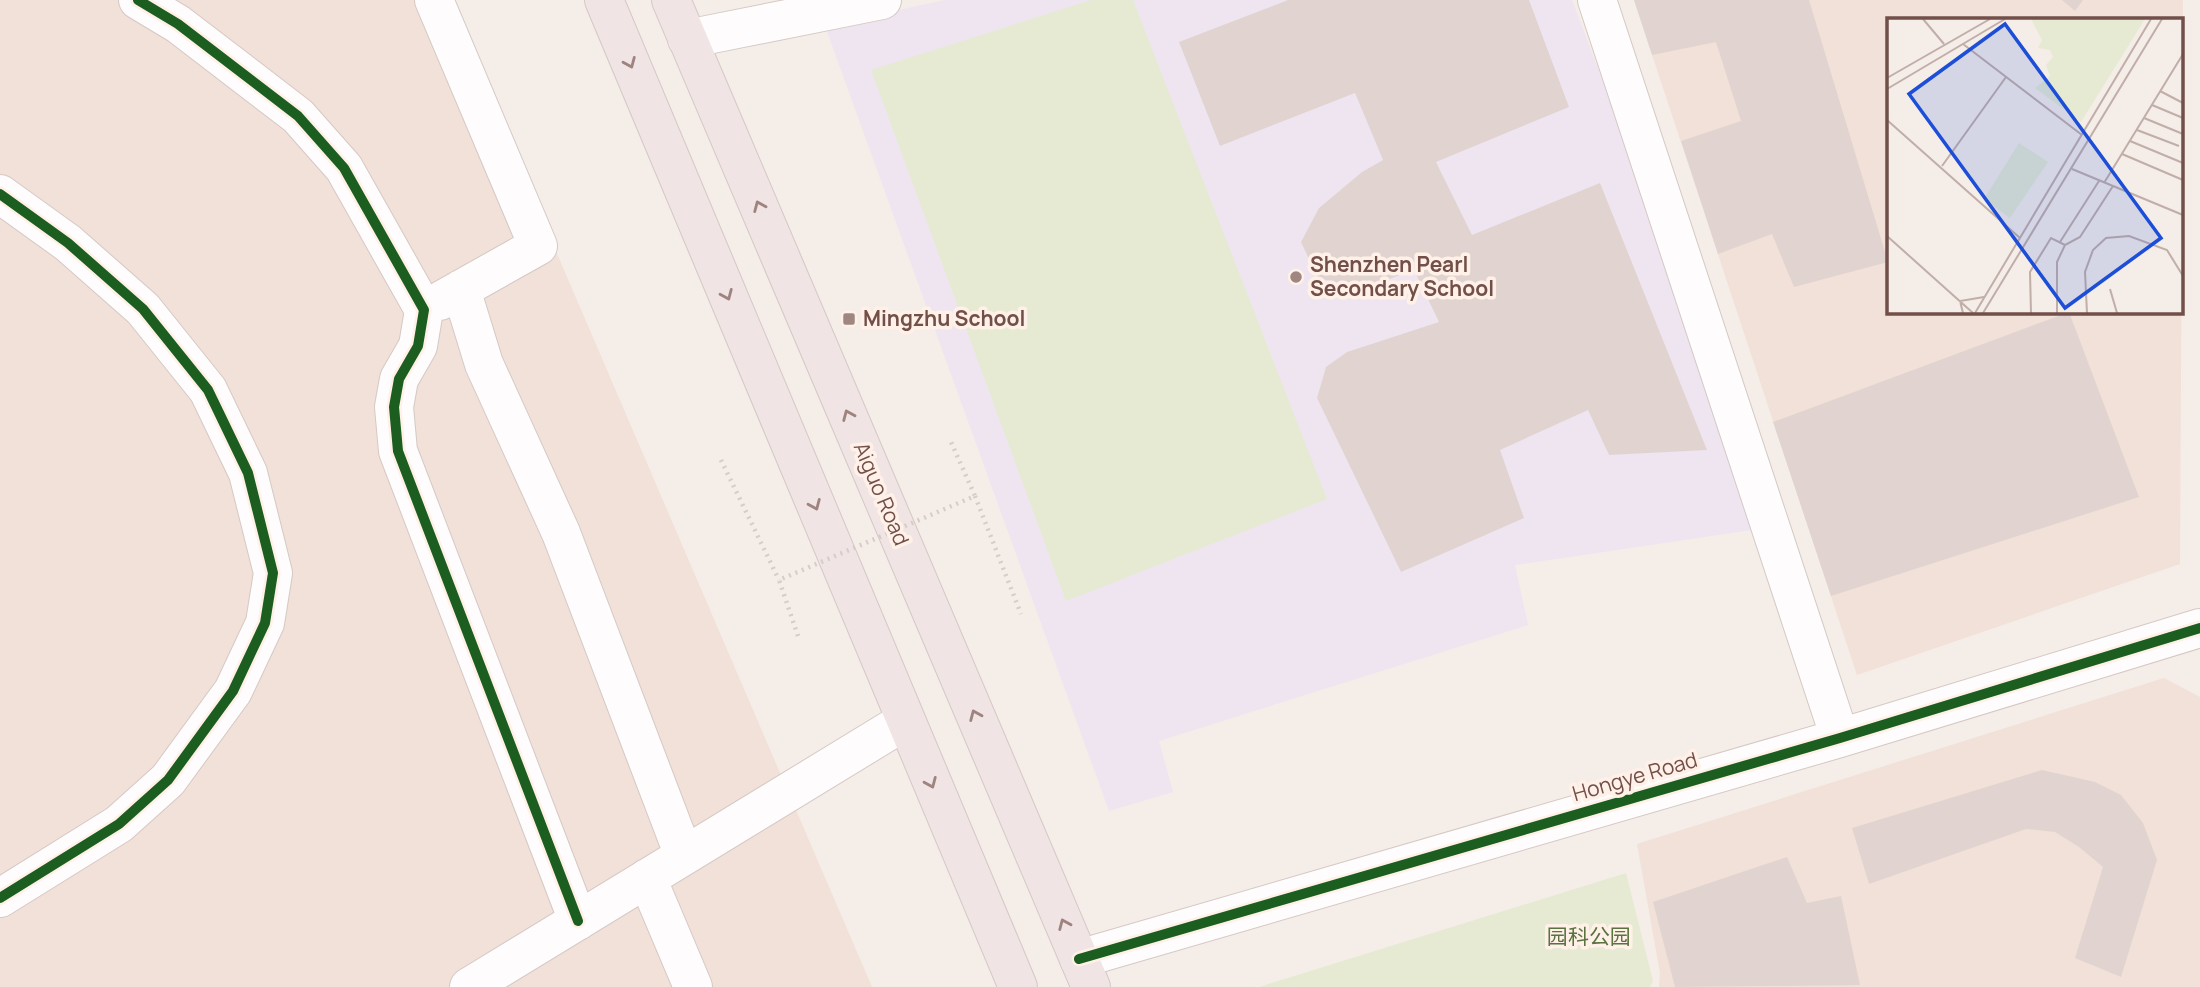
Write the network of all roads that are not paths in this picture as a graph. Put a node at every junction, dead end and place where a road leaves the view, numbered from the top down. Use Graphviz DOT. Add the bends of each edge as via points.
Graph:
graph roads {
  1 [pos="138,0"];
  2 [pos="434,0"];
  3 [pos="604,0"];
  4 [pos="671,0"];
  5 [pos="882,0"];
  6 [pos="1597,0"];
  7 [pos="687,39"];
  8 [pos="0,194"];
  9 [pos="461,289"];
  10 [pos="424,310"];
  11 [pos="2200,628"];
  12 [pos="905,721"];
  13 [pos="1839,738"];
  14 [pos="684,856"];
  15 [pos="647,878"];
  16 [pos="0,898"];
  17 [pos="578,921"];
  18 [pos="1085,973"];
  19 [pos="469,987"];
  20 [pos="693,987"];
  21 [pos="1018,987"];
  1 -- 10 [label="street" via="178,24 298,116 344,168"];
  2 -- 9 [label="street" via="538,246"];
  3 -- 12 [label="highway, one-way"];
  4 -- 7 [label="highway, Aiguo Road"];
  5 -- 7 [label="street"];
  6 -- 13 [label="street"];
  18 -- 7 [label="highway, Aiguo Road, one-way"];
  8 -- 16 [label="street" via="68,243 143,309 208,390 248,473 273,573 265,623 233,691 168,780 119,824"];
  9 -- 10 [label="street"];
  9 -- 14 [label="street" via="484,364 561,533"];
  10 -- 17 [label="street" via="418,346 399,379 394,407 398,451"];
  11 -- 13 [label="street, Hongye Road"];
  12 -- 14 [label="street"];
  12 -- 21 [label="highway, one-way"];
  13 -- 18 [label="street, Hongye Road"];
  14 -- 15 [label="street"];
  15 -- 17 [label="street"];
  15 -- 20 [label="street"];
  17 -- 19 [label="street"];
}
